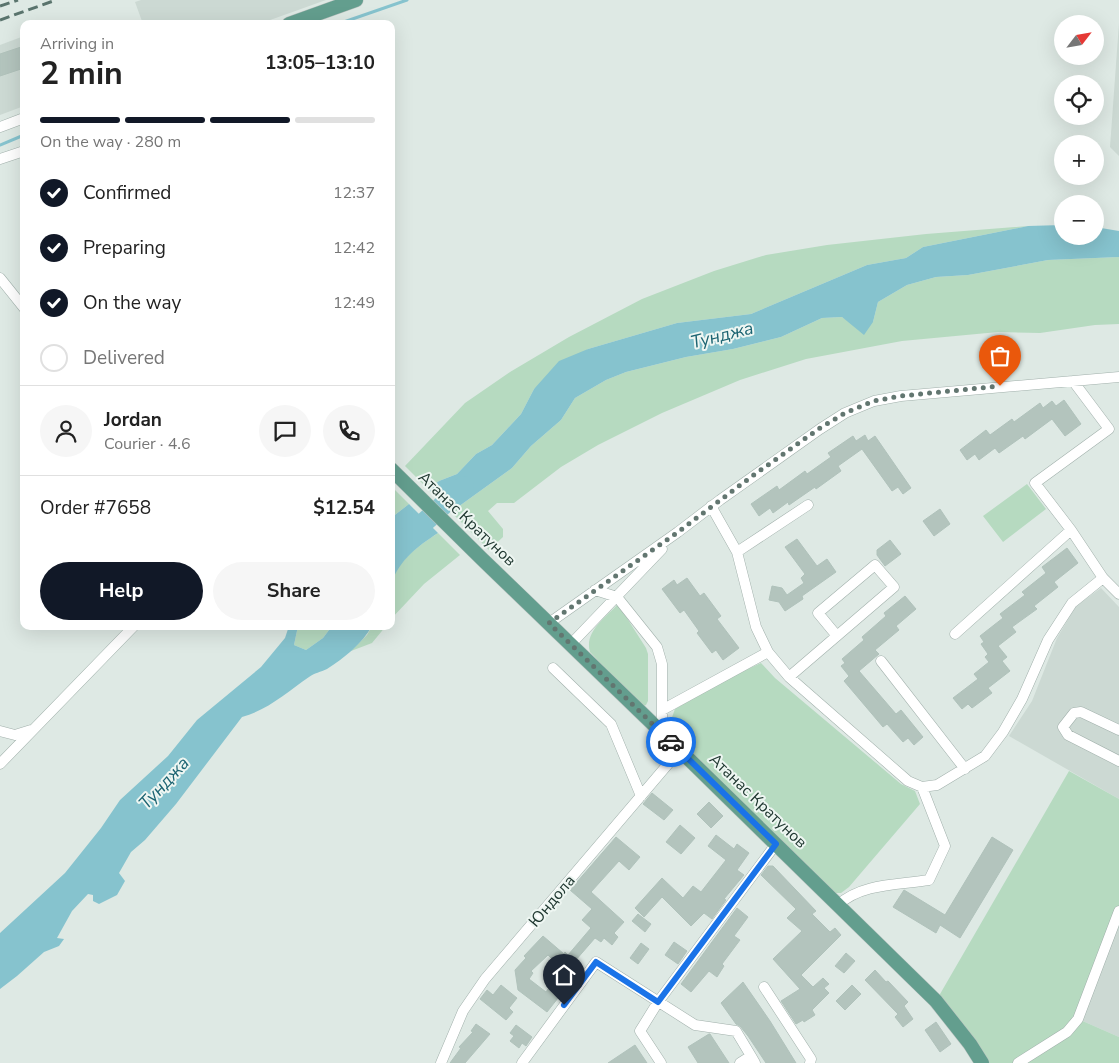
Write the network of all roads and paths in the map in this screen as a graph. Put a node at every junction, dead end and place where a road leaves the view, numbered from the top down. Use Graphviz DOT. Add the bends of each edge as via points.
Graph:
graph roads {
  1 [pos="356,0"];
  2 [pos="300,20"];
  3 [pos="20,120"];
  4 [pos="0,127"];
  5 [pos="20,153"];
  6 [pos="0,159"];
  7 [pos="0,278"];
  8 [pos="20,303"];
  9 [pos="1119,377"];
  10 [pos="1073,380"];
  11 [pos="395,473"];
  12 [pos="808,505"];
  13 [pos="711,506"];
  14 [pos="1070,530"];
  15 [pos="678,532"];
  16 [pos="737,552"];
  17 [pos="1103,578"];
  18 [pos="596,590"];
  19 [pos="1119,594"];
  20 [pos="617,597"];
  21 [pos="549,623"];
  22 [pos="130,630"];
  23 [pos="955,634"];
  24 [pos="837,636"];
  25 [pos="571,644"];
  26 [pos="768,652"];
  27 [pos="881,662"];
  28 [pos="553,668"];
  29 [pos="789,677"];
  30 [pos="662,710"];
  31 [pos="32,730"];
  32 [pos="1119,730"];
  33 [pos="0,731"];
  34 [pos="662,732"];
  35 [pos="680,750"];
  36 [pos="1119,761"];
  37 [pos="0,764"];
  38 [pos="965,769"];
  39 [pos="922,786"];
  40 [pos="641,796"];
  41 [pos="776,844"];
  42 [pos="838,905"];
  43 [pos="1119,911"];
  44 [pos="764,987"];
  45 [pos="658,1002"];
  46 [pos="753,1059"];
  47 [pos="441,1063"];
  48 [pos="522,1063"];
  49 [pos="661,1063"];
  50 [pos="740,1063"];
  51 [pos="810,1063"];
  52 [pos="982,1063"];
  53 [pos="1018,1063"];
  1 -- 2 [label="main road"];
  3 -- 4 [label="street"];
  5 -- 6 [label="street"];
  7 -- 8 [label="street"];
  9 -- 10 [label="street"];
  10 -- 13 [label="street" via="874,401 820,428"];
  10 -- 14 [label="street" via="1109,429 1035,483"];
  11 -- 21 [label="main road, Атанас Кратунов"];
  12 -- 16 [label="street"];
  13 -- 15 [label="street"];
  13 -- 16 [label="street"];
  14 -- 17 [label="street"];
  14 -- 23 [label="street"];
  15 -- 18 [label="street"];
  15 -- 20 [label="street"];
  16 -- 26 [label="street" via="756,627"];
  17 -- 19 [label="street"];
  17 -- 38 [label="street" via="1072,604 1048,640 1022,699 1002,732 985,756"];
  18 -- 20 [label="street"];
  18 -- 21 [label="street"];
  20 -- 25 [label="street"];
  20 -- 30 [label="street" via="656,647 662,664"];
  21 -- 25 [label="main road, Атанас Кратунов"];
  22 -- 31 [label="street"];
  24 -- 24 [label="street" via="894,588 875,565 818,613"];
  24 -- 29 [label="street"];
  25 -- 34 [label="main road, Атанас Кратунов"];
  26 -- 29 [label="street"];
  26 -- 30 [label="street"];
  27 -- 38 [label="street"];
  28 -- 40 [label="street" via="611,724"];
  29 -- 39 [label="street" via="908,781"];
  30 -- 34 [label="street"];
  31 -- 33 [label="street" via="15,735"];
  31 -- 37 [label="street"];
  32 -- 36 [label="street" via="1081,712 1074,713 1063,727 1068,735"];
  34 -- 35 [label="main road, Атанас Кратунов"];
  35 -- 40 [label="street, Юндола"];
  35 -- 41 [label="main road, Атанас Кратунов"];
  38 -- 39 [label="street" via="937,785"];
  39 -- 42 [label="street" via="944,846 929,880 864,890 848,896"];
  40 -- 47 [label="street, Юндола" via="485,979 463,1011"];
  41 -- 42 [label="main road, Атанас Кратунов"];
  41 -- 45 [label="street"];
  42 -- 52 [label="main road, Атанас Кратунов" via="936,1001"];
  43 -- 53 [label="street" via="1078,1019 1067,1032"];
  44 -- 51 [label="street" via="811,1059"];
  45 -- 46 [label="street" via="695,1026 736,1031"];
  45 -- 48 [label="street" via="596,962"];
  45 -- 49 [label="street" via="640,1031"];
  46 -- 50 [label="street"];
}
